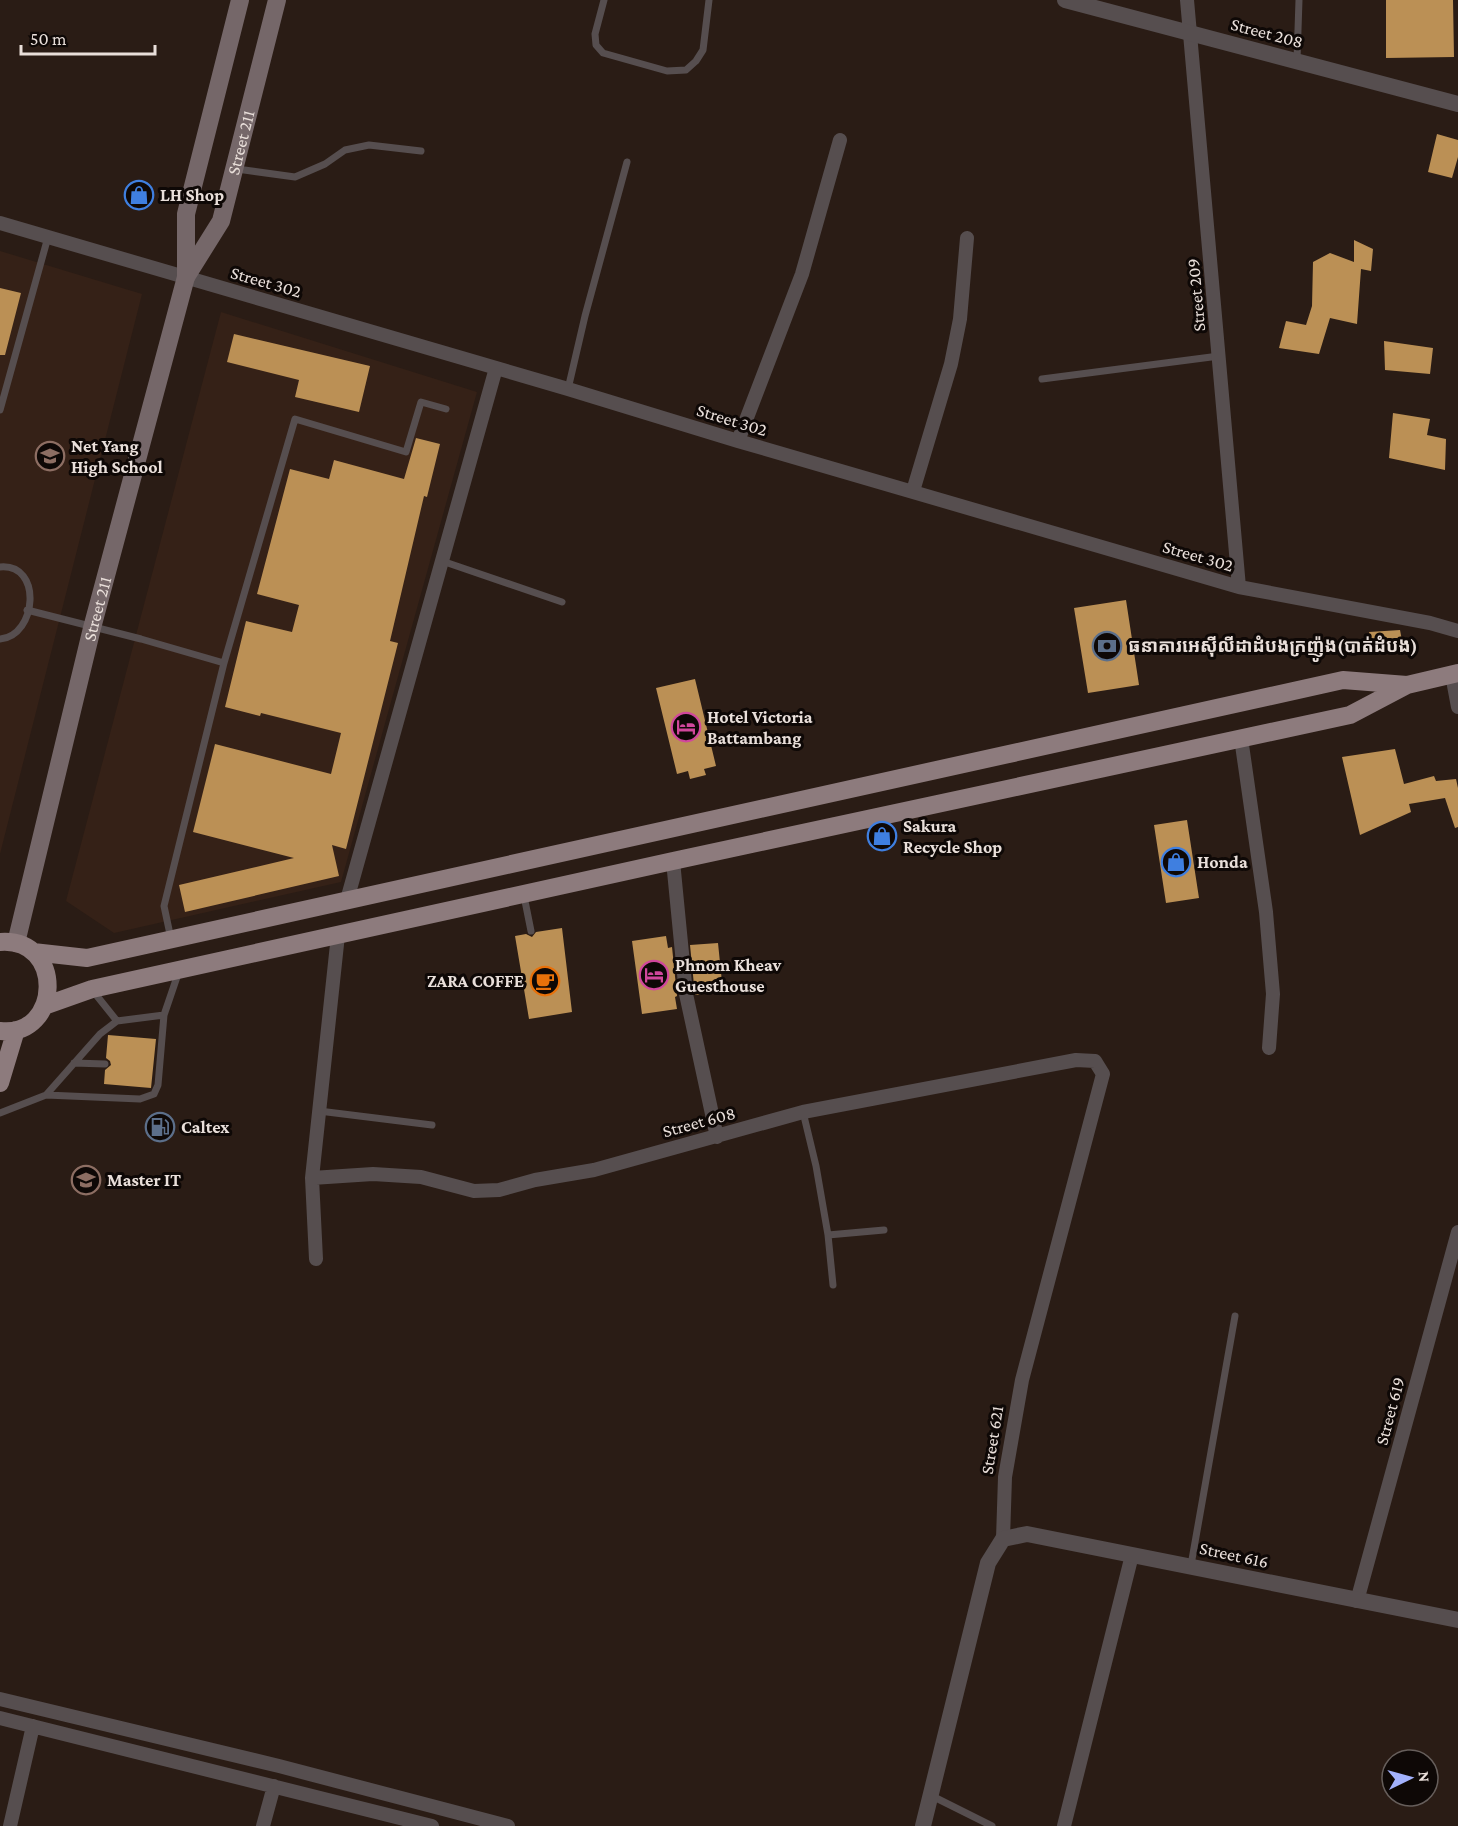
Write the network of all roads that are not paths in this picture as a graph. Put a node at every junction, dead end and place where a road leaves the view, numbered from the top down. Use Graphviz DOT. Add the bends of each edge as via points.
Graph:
graph roads {
  1 [pos="240,0"];
  2 [pos="277,0"];
  3 [pos="604,0"];
  4 [pos="709,0"];
  5 [pos="1065,0"];
  6 [pos="1186,0"];
  7 [pos="1299,0"];
  8 [pos="1099,4"];
  9 [pos="1190,33"];
  10 [pos="1297,61"];
  11 [pos="1458,104"];
  12 [pos="840,140"];
  13 [pos="421,151"];
  14 [pos="627,162"];
  15 [pos="234,169"];
  16 [pos="0,223"];
  17 [pos="48,237"];
  18 [pos="967,238"];
  19 [pos="186,277"];
  20 [pos="1219,356"];
  21 [pos="496,368"];
  22 [pos="1042,380"];
  23 [pos="568,389"];
  24 [pos="446,409"];
  25 [pos="0,410"];
  26 [pos="738,441"];
  27 [pos="913,491"];
  28 [pos="442,561"];
  29 [pos="0,567"];
  30 [pos="1239,587"];
  31 [pos="562,602"];
  32 [pos="27,610"];
  33 [pos="92,627"];
  34 [pos="1458,631"];
  35 [pos="0,639"];
  36 [pos="224,663"];
  37 [pos="1455,674"];
  38 [pos="1407,685"];
  39 [pos="1458,707"];
  40 [pos="1241,738"];
  41 [pos="673,861"];
  42 [pos="524,894"];
  43 [pos="347,900"];
  44 [pos="531,931"];
  45 [pos="338,935"];
  46 [pos="171,939"];
  47 [pos="8,942"];
  48 [pos="33,952"];
  49 [pos="179,970"];
  50 [pos="92,989"];
  51 [pos="44,1006"];
  52 [pos="164,1015"];
  53 [pos="117,1021"];
  54 [pos="8,1031"];
  55 [pos="1269,1048"];
  56 [pos="1095,1061"];
  57 [pos="74,1063"];
  58 [pos="105,1064"];
  59 [pos="0,1083"];
  60 [pos="46,1095"];
  61 [pos="319,1111"];
  62 [pos="803,1112"];
  63 [pos="0,1113"];
  64 [pos="432,1125"];
  65 [pos="717,1137"];
  66 [pos="312,1178"];
  67 [pos="884,1230"];
  68 [pos="1458,1232"];
  69 [pos="828,1235"];
  70 [pos="316,1259"];
  71 [pos="833,1285"];
  72 [pos="1235,1316"];
  73 [pos="1003,1539"];
  74 [pos="1132,1555"];
  75 [pos="1190,1566"];
  76 [pos="1357,1601"];
  77 [pos="1458,1620"];
  78 [pos="0,1699"];
  79 [pos="0,1718"];
  80 [pos="33,1726"];
  81 [pos="274,1786"];
  82 [pos="930,1795"];
  83 [pos="441,1808"];
  84 [pos="9,1826"];
  85 [pos="263,1826"];
  86 [pos="434,1826"];
  87 [pos="508,1826"];
  88 [pos="923,1826"];
  89 [pos="992,1826"];
  90 [pos="1064,1826"];
  1 -- 19 [label="main road, Street 211" via="186,214"];
  2 -- 15 [label="main road, Street 211"];
  3 -- 4 [label="lane" via="595,34 596,45 603,53 667,71 686,70 703,50"];
  5 -- 8 [label="street, Street 208"];
  6 -- 9 [label="street, Street 209"];
  7 -- 10 [label="lane"];
  8 -- 9 [label="street, Street 208"];
  9 -- 10 [label="street, Street 208"];
  9 -- 20 [label="street, Street 209"];
  10 -- 11 [label="street, Street 208"];
  12 -- 26 [label="street" via="802,274"];
  13 -- 15 [label="lane" via="369,145 345,150 295,177"];
  14 -- 23 [label="lane"];
  15 -- 19 [label="main road, Street 211" via="221,221"];
  16 -- 17 [label="street, Street 302"];
  17 -- 19 [label="street, Street 302"];
  17 -- 25 [label="lane"];
  18 -- 27 [label="street" via="960,319 951,364"];
  19 -- 21 [label="street, Street 302"];
  19 -- 33 [label="main road, Street 211"];
  20 -- 22 [label="lane"];
  20 -- 30 [label="street, Street 209"];
  21 -- 23 [label="street, Street 302"];
  21 -- 28 [label="street"];
  23 -- 26 [label="street, Street 302"];
  24 -- 36 [label="lane" via="421,402 406,452 295,419"];
  26 -- 27 [label="street, Street 302"];
  27 -- 30 [label="street, Street 302"];
  28 -- 31 [label="lane"];
  28 -- 43 [label="street"];
  29 -- 32 [label="lane" via="22,574 30,591"];
  30 -- 34 [label="street, Street 302"];
  32 -- 33 [label="lane"];
  32 -- 35 [label="lane" via="21,628"];
  33 -- 36 [label="lane"];
  33 -- 47 [label="main road, Street 211"];
  36 -- 46 [label="lane" via="164,906"];
  37 -- 38 [label="main road"];
  37 -- 39 [label="street"];
  38 -- 40 [label="main road" via="1350,715"];
  38 -- 43 [label="main road" via="1343,680"];
  40 -- 41 [label="main road"];
  40 -- 55 [label="street" via="1266,912 1273,994"];
  41 -- 42 [label="main road"];
  41 -- 65 [label="street" via="686,994"];
  42 -- 44 [label="lane"];
  42 -- 45 [label="main road"];
  43 -- 46 [label="main road"];
  45 -- 49 [label="main road"];
  45 -- 61 [label="street"];
  46 -- 48 [label="main road" via="87,958"];
  47 -- 48 [label="main road"];
  48 -- 51 [label="main road" via="49,983"];
  49 -- 50 [label="main road"];
  49 -- 52 [label="lane"];
  50 -- 51 [label="main road"];
  50 -- 53 [label="lane"];
  51 -- 54 [label="main road" via="28,1025"];
  52 -- 53 [label="lane"];
  52 -- 60 [label="lane" via="154,1094 140,1099"];
  53 -- 57 [label="lane" via="99,1034"];
  54 -- 59 [label="main road"];
  56 -- 62 [label="street, Street 608" via="1076,1060"];
  56 -- 73 [label="street, Street 621" via="1103,1074 1022,1380 1005,1477"];
  57 -- 58 [label="lane"];
  57 -- 60 [label="lane"];
  60 -- 63 [label="lane"];
  61 -- 64 [label="lane"];
  61 -- 66 [label="street"];
  62 -- 65 [label="street, Street 608"];
  62 -- 69 [label="lane"];
  65 -- 66 [label="street, Street 608" via="594,1170 499,1190 474,1191 421,1177 373,1174"];
  66 -- 70 [label="street"];
  67 -- 69 [label="lane"];
  68 -- 76 [label="street, Street 619"];
  69 -- 71 [label="lane"];
  72 -- 75 [label="lane"];
  73 -- 74 [label="street, Street 616" via="1027,1534"];
  73 -- 82 [label="street, Street 621" via="988,1563"];
  74 -- 75 [label="street, Street 616"];
  74 -- 90 [label="street"];
  75 -- 76 [label="street, Street 616"];
  76 -- 77 [label="street, Street 616"];
  78 -- 83 [label="street"];
  79 -- 80 [label="street"];
  80 -- 81 [label="street"];
  80 -- 84 [label="street"];
  81 -- 85 [label="street"];
  81 -- 86 [label="street"];
  82 -- 88 [label="street, Street 621"];
  82 -- 89 [label="lane"];
  83 -- 86 [label="street"];
  83 -- 87 [label="street"];
}
